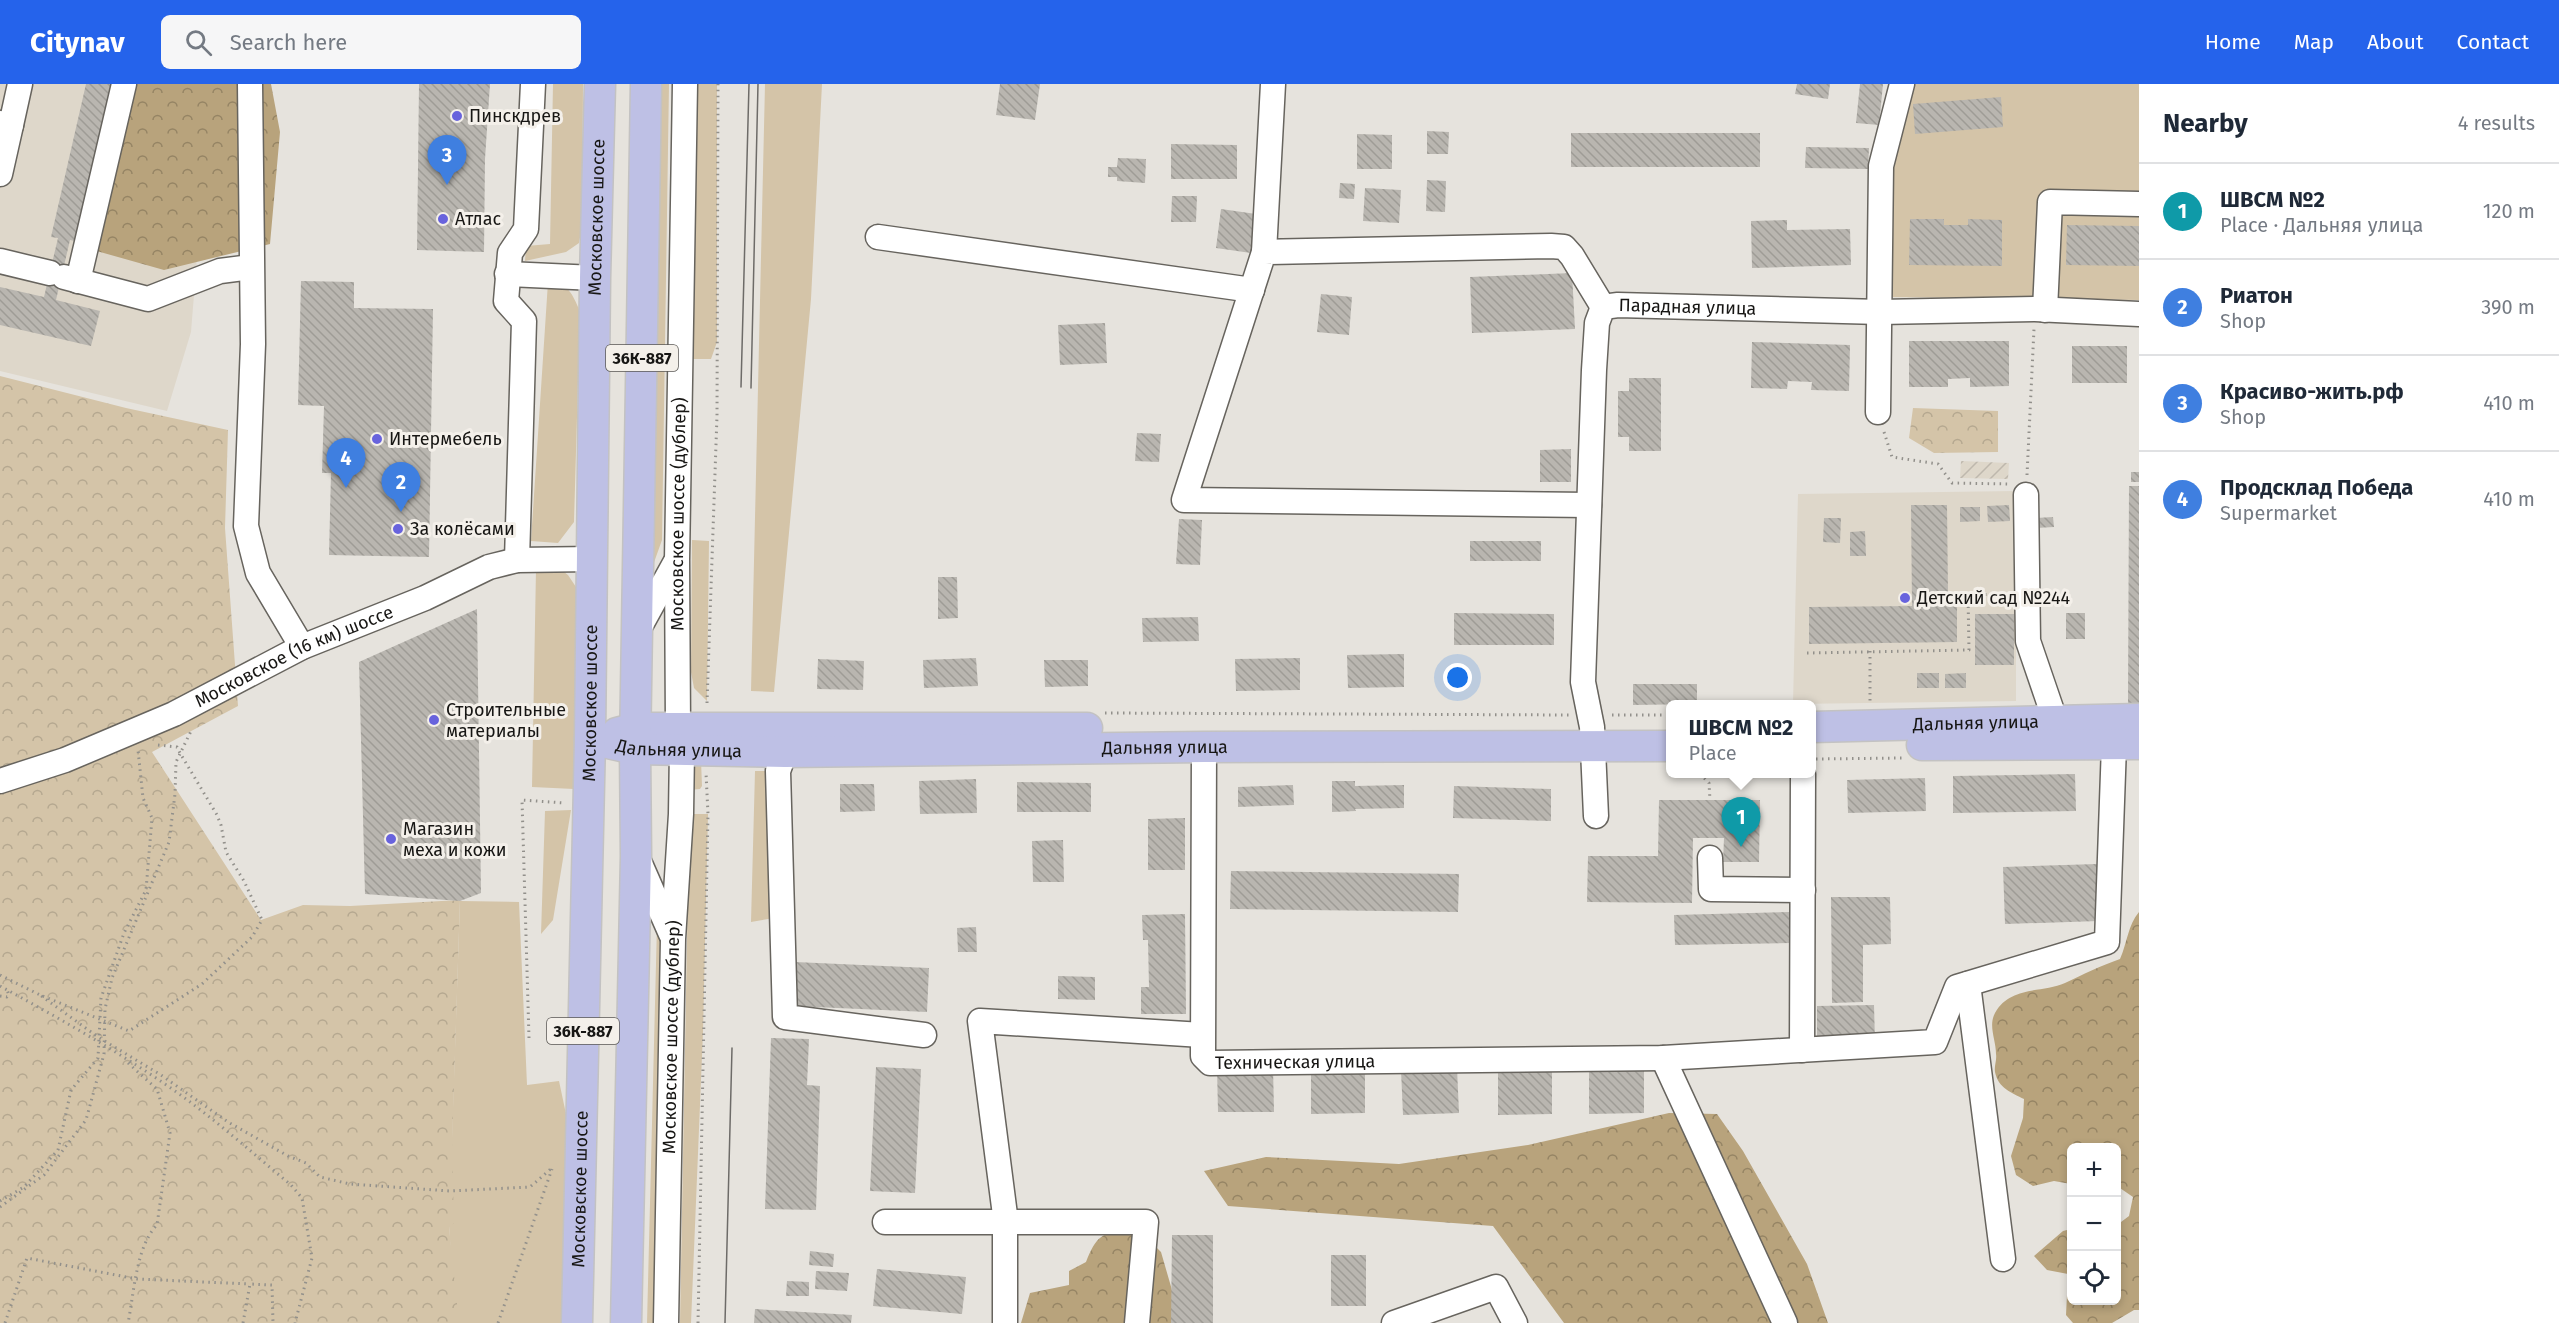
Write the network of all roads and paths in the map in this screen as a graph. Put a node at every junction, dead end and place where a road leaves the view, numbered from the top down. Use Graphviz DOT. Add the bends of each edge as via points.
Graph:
graph roads {
  1 [pos="20,84"];
  2 [pos="124,84"];
  3 [pos="250,84"];
  4 [pos="533,84"];
  5 [pos="600,84"];
  6 [pos="646,84"];
  7 [pos="685,84"];
  8 [pos="718,84"];
  9 [pos="1273,84"];
  10 [pos="1902,84"];
  11 [pos="6,124"];
  12 [pos="0,174"];
  13 [pos="2139,204"];
  14 [pos="878,237"];
  15 [pos="1264,252"];
  16 [pos="0,261"];
  17 [pos="251,267"];
  18 [pos="507,274"];
  19 [pos="63,277"];
  20 [pos="595,278"];
  21 [pos="1252,290"];
  22 [pos="1604,307"];
  23 [pos="2040,310"];
  24 [pos="1880,312"];
  25 [pos="2139,314"];
  26 [pos="1878,412"];
  27 [pos="2026,495"];
  28 [pos="1589,505"];
  29 [pos="592,559"];
  30 [pos="517,560"];
  31 [pos="677,560"];
  32 [pos="2006,594"];
  33 [pos="637,632"];
  34 [pos="302,647"];
  35 [pos="1870,651"];
  36 [pos="1807,653"];
  37 [pos="1101,712"];
  38 [pos="1870,714"];
  39 [pos="1666,716"];
  40 [pos="2139,720"];
  41 [pos="2053,722"];
  42 [pos="1666,727"];
  43 [pos="1816,727"];
  44 [pos="1592,729"];
  45 [pos="590,739"];
  46 [pos="636,739"];
  47 [pos="693,739"];
  48 [pos="139,742"];
  49 [pos="148,743"];
  50 [pos="2126,744"];
  51 [pos="1666,745"];
  52 [pos="1816,746"];
  53 [pos="1204,747"];
  54 [pos="785,752"];
  55 [pos="180,753"];
  56 [pos="1704,778"];
  57 [pos="1803,778"];
  58 [pos="0,781"];
  59 [pos="1710,800"];
  60 [pos="565,803"];
  61 [pos="1596,816"];
  62 [pos="636,856"];
  63 [pos="1710,858"];
  64 [pos="1803,890"];
  65 [pos="673,939"];
  66 [pos="0,975"];
  67 [pos="1968,984"];
  68 [pos="0,986"];
  69 [pos="7,990"];
  70 [pos="40,995"];
  71 [pos="0,996"];
  72 [pos="98,1019"];
  73 [pos="106,1022"];
  74 [pos="924,1035"];
  75 [pos="1202,1035"];
  76 [pos="98,1037"];
  77 [pos="529,1038"];
  78 [pos="105,1041"];
  79 [pos="98,1043"];
  80 [pos="105,1047"];
  81 [pos="1802,1050"];
  82 [pos="120,1056"];
  83 [pos="1663,1058"];
  84 [pos="0,1201"];
  85 [pos="0,1208"];
  86 [pos="885,1222"];
  87 [pos="1005,1222"];
  88 [pos="2002,1259"];
  89 [pos="137,1279"];
  90 [pos="250,1284"];
  91 [pos="5,1323"];
  92 [pos="128,1323"];
  93 [pos="243,1323"];
  94 [pos="273,1323"];
  95 [pos="295,1323"];
  96 [pos="498,1323"];
  97 [pos="577,1323"];
  98 [pos="626,1323"];
  99 [pos="666,1323"];
  100 [pos="698,1323"];
  101 [pos="1005,1323"];
  102 [pos="1137,1323"];
  103 [pos="1394,1323"];
  104 [pos="1515,1323"];
  105 [pos="1785,1323"];
  1 -- 11 [label="street"];
  2 -- 19 [label="street"];
  3 -- 17 [label="street"];
  4 -- 18 [label="street" via="526,229 510,253"];
  5 -- 20 [label="main road, Московское шоссе / 36К-887"];
  6 -- 33 [label="main road, 36К-887"];
  7 -- 31 [label="street, Московское шоссе (дублер)"];
  8 -- 47 [label="path" via="717,416"];
  9 -- 15 [label="street"];
  10 -- 24 [label="street" via="1881,166"];
  11 -- 12 [label="street"];
  13 -- 23 [label="street" via="2050,202"];
  14 -- 21 [label="street"];
  15 -- 21 [label="street"];
  15 -- 22 [label="street" via="1564,248"];
  16 -- 19 [label="street"];
  17 -- 19 [label="street" via="220,271 148,299"];
  17 -- 34 [label="street" via="253,344 246,526 258,573"];
  18 -- 20 [label="street"];
  18 -- 30 [label="street" via="506,301 524,321"];
  20 -- 29 [label="main road, Московское шоссе / 36К-887"];
  21 -- 28 [label="street" via="1184,500"];
  22 -- 24 [label="street, Парадная улица"];
  22 -- 28 [label="street, Парадная улица" via="1597,323"];
  23 -- 24 [label="street, Парадная улица"];
  23 -- 25 [label="street, Парадная улица"];
  23 -- 27 [label="path"];
  24 -- 26 [label="street"];
  26 -- 27 [label="path" via="1892,457 1938,465 1952,483 2019,484"];
  27 -- 41 [label="street" via="2028,641"];
  28 -- 44 [label="street, Парадная улица" via="1583,682"];
  29 -- 30 [label="street, Московское (16 км) шоссе"];
  29 -- 45 [label="main road, Московское шоссе / 36К-887"];
  30 -- 34 [label="street, Московское (16 км) шоссе" via="489,567 425,598"];
  31 -- 33 [label="street"];
  31 -- 47 [label="street, Московское шоссе (дублер)"];
  32 -- 35 [label="path" via="1968,595 1969,650"];
  33 -- 46 [label="main road, 36К-887"];
  34 -- 58 [label="street, Московское (16 км) шоссе" via="174,714 64,760"];
  35 -- 36 [label="path"];
  35 -- 38 [label="path"];
  37 -- 44 [label="path"];
  39 -- 44 [label="path"];
  40 -- 41 [label="main road, Дальняя улица"];
  41 -- 43 [label="main road, Дальняя улица"];
  42 -- 44 [label="main road, Дальняя улица"];
  44 -- 47 [label="main road, Дальняя улица"];
  44 -- 51 [label="main road, Дальняя улица"];
  44 -- 53 [label="main road, Дальняя улица"];
  44 -- 61 [label="street, Парадная улица"];
  45 -- 46 [label="main road, Дальняя улица"];
  45 -- 97 [label="main road, Московское шоссе / 36К-887"];
  46 -- 47 [label="main road, Дальняя улица"];
  46 -- 62 [label="main road, 36К-887"];
  47 -- 54 [label="main road, Дальняя улица"];
  47 -- 65 [label="street, Московское шоссе (дублер)" via="681,814"];
  47 -- 100 [label="path" via="708,814"];
  48 -- 72 [label="path" via="143,798 152,818 146,890 124,933 101,998"];
  49 -- 55 [label="path" via="177,747"];
  50 -- 52 [label="main road, Дальняя улица"];
  50 -- 67 [label="street" via="2107,942"];
  53 -- 54 [label="main road, Дальняя улица"];
  53 -- 75 [label="street, Техническая улица"];
  54 -- 74 [label="street" via="778,771 785,1017"];
  55 -- 73 [label="path" via="169,842 112,978"];
  55 -- 73 [label="path" via="217,816 226,852 262,920 252,937 180,999 129,1031"];
  56 -- 59 [label="path" via="1709,783"];
  57 -- 64 [label="street"];
  60 -- 77 [label="path" via="522,800"];
  62 -- 65 [label="street"];
  62 -- 98 [label="main road, 36К-887"];
  63 -- 64 [label="street" via="1711,890"];
  64 -- 81 [label="street"];
  65 -- 99 [label="street, Московское шоссе (дублер)"];
  66 -- 70 [label="path"];
  67 -- 81 [label="street, Техническая улица" via="1958,987 1935,1042"];
  67 -- 88 [label="street"];
  68 -- 69 [label="path"];
  69 -- 71 [label="path" via="7,997"];
  69 -- 79 [label="path"];
  70 -- 72 [label="path"];
  70 -- 76 [label="path"];
  72 -- 73 [label="path"];
  72 -- 76 [label="path"];
  73 -- 78 [label="path"];
  75 -- 83 [label="street, Техническая улица" via="1203,1056 1210,1063"];
  75 -- 87 [label="street" via="980,1022"];
  76 -- 78 [label="path"];
  76 -- 79 [label="path"];
  78 -- 80 [label="path"];
  78 -- 82 [label="path"];
  78 -- 96 [label="path" via="228,1122 306,1163 320,1178 450,1191 530,1187 553,1167"];
  79 -- 80 [label="path"];
  79 -- 84 [label="path" via="98,1058 71,1090 58,1150 24,1187"];
  80 -- 82 [label="path"];
  80 -- 85 [label="path" via="86,1120 44,1175"];
  81 -- 83 [label="street, Техническая улица"];
  82 -- 89 [label="path" via="157,1089 170,1133 157,1225 142,1251"];
  82 -- 95 [label="path" via="211,1119 302,1198 312,1258"];
  83 -- 105 [label="street"];
  86 -- 87 [label="street"];
  87 -- 101 [label="street"];
  87 -- 102 [label="street" via="1146,1222"];
  89 -- 90 [label="path"];
  89 -- 91 [label="path" via="27,1258"];
  89 -- 92 [label="path"];
  90 -- 93 [label="path"];
  90 -- 94 [label="path" via="272,1285"];
  103 -- 104 [label="street" via="1496,1287"];
}
